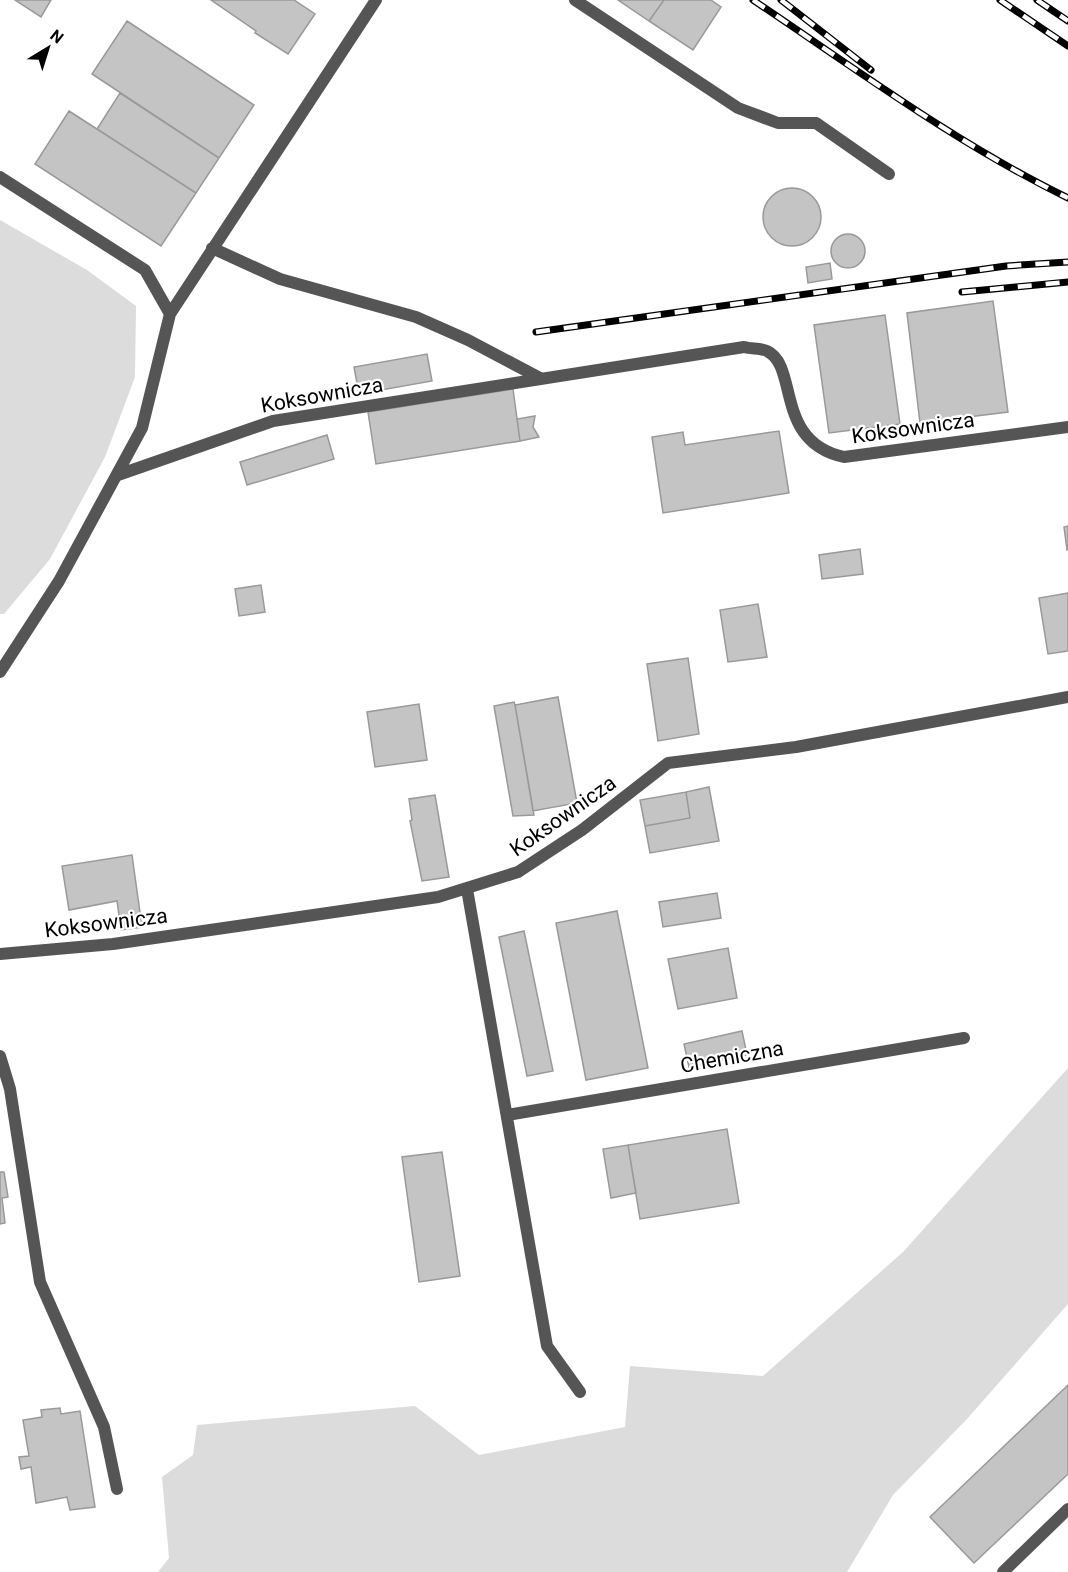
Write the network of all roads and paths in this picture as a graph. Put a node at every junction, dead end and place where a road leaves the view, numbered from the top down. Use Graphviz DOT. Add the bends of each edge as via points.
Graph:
graph roads {
  1 [pos="376,0"];
  2 [pos="575,0"];
  3 [pos="889,174"];
  4 [pos="0,177"];
  5 [pos="212,248"];
  6 [pos="170,314"];
  7 [pos="540,378"];
  8 [pos="1068,427"];
  9 [pos="118,475"];
  10 [pos="4,658"];
  11 [pos="0,672"];
  12 [pos="1068,697"];
  13 [pos="467,889"];
  14 [pos="0,954"];
  15 [pos="964,1038"];
  16 [pos="0,1056"];
  17 [pos="3,1073"];
  18 [pos="507,1115"];
  19 [pos="580,1392"];
  20 [pos="117,1489"];
  21 [pos="1068,1509"];
  22 [pos="1003,1572"];
  1 -- 5 [label="lane"];
  2 -- 3 [label="lane" via="738,108 778,123 816,123"];
  4 -- 6 [label="lane" via="146,270"];
  5 -- 6 [label="lane"];
  5 -- 7 [label="lane" via="280,279 416,317"];
  6 -- 9 [label="lane" via="142,428"];
  7 -- 8 [label="lane, Koksownicza" via="744,348 768,351 782,365 788,400 804,433 825,453 844,457"];
  7 -- 9 [label="lane, Koksownicza" via="273,421"];
  9 -- 10 [label="lane" via="59,580"];
  10 -- 11 [label="lane"];
  12 -- 13 [label="lane, Koksownicza" via="795,747 668,763 582,830 518,872"];
  13 -- 14 [label="lane, Koksownicza" via="438,897 113,944"];
  13 -- 18 [label="lane"];
  15 -- 18 [label="lane, Chemiczna"];
  16 -- 17 [label="lane"];
  17 -- 20 [label="lane" via="10,1089 40,1282 104,1427"];
  18 -- 19 [label="lane" via="547,1346"];
  21 -- 22 [label="lane"];
}
